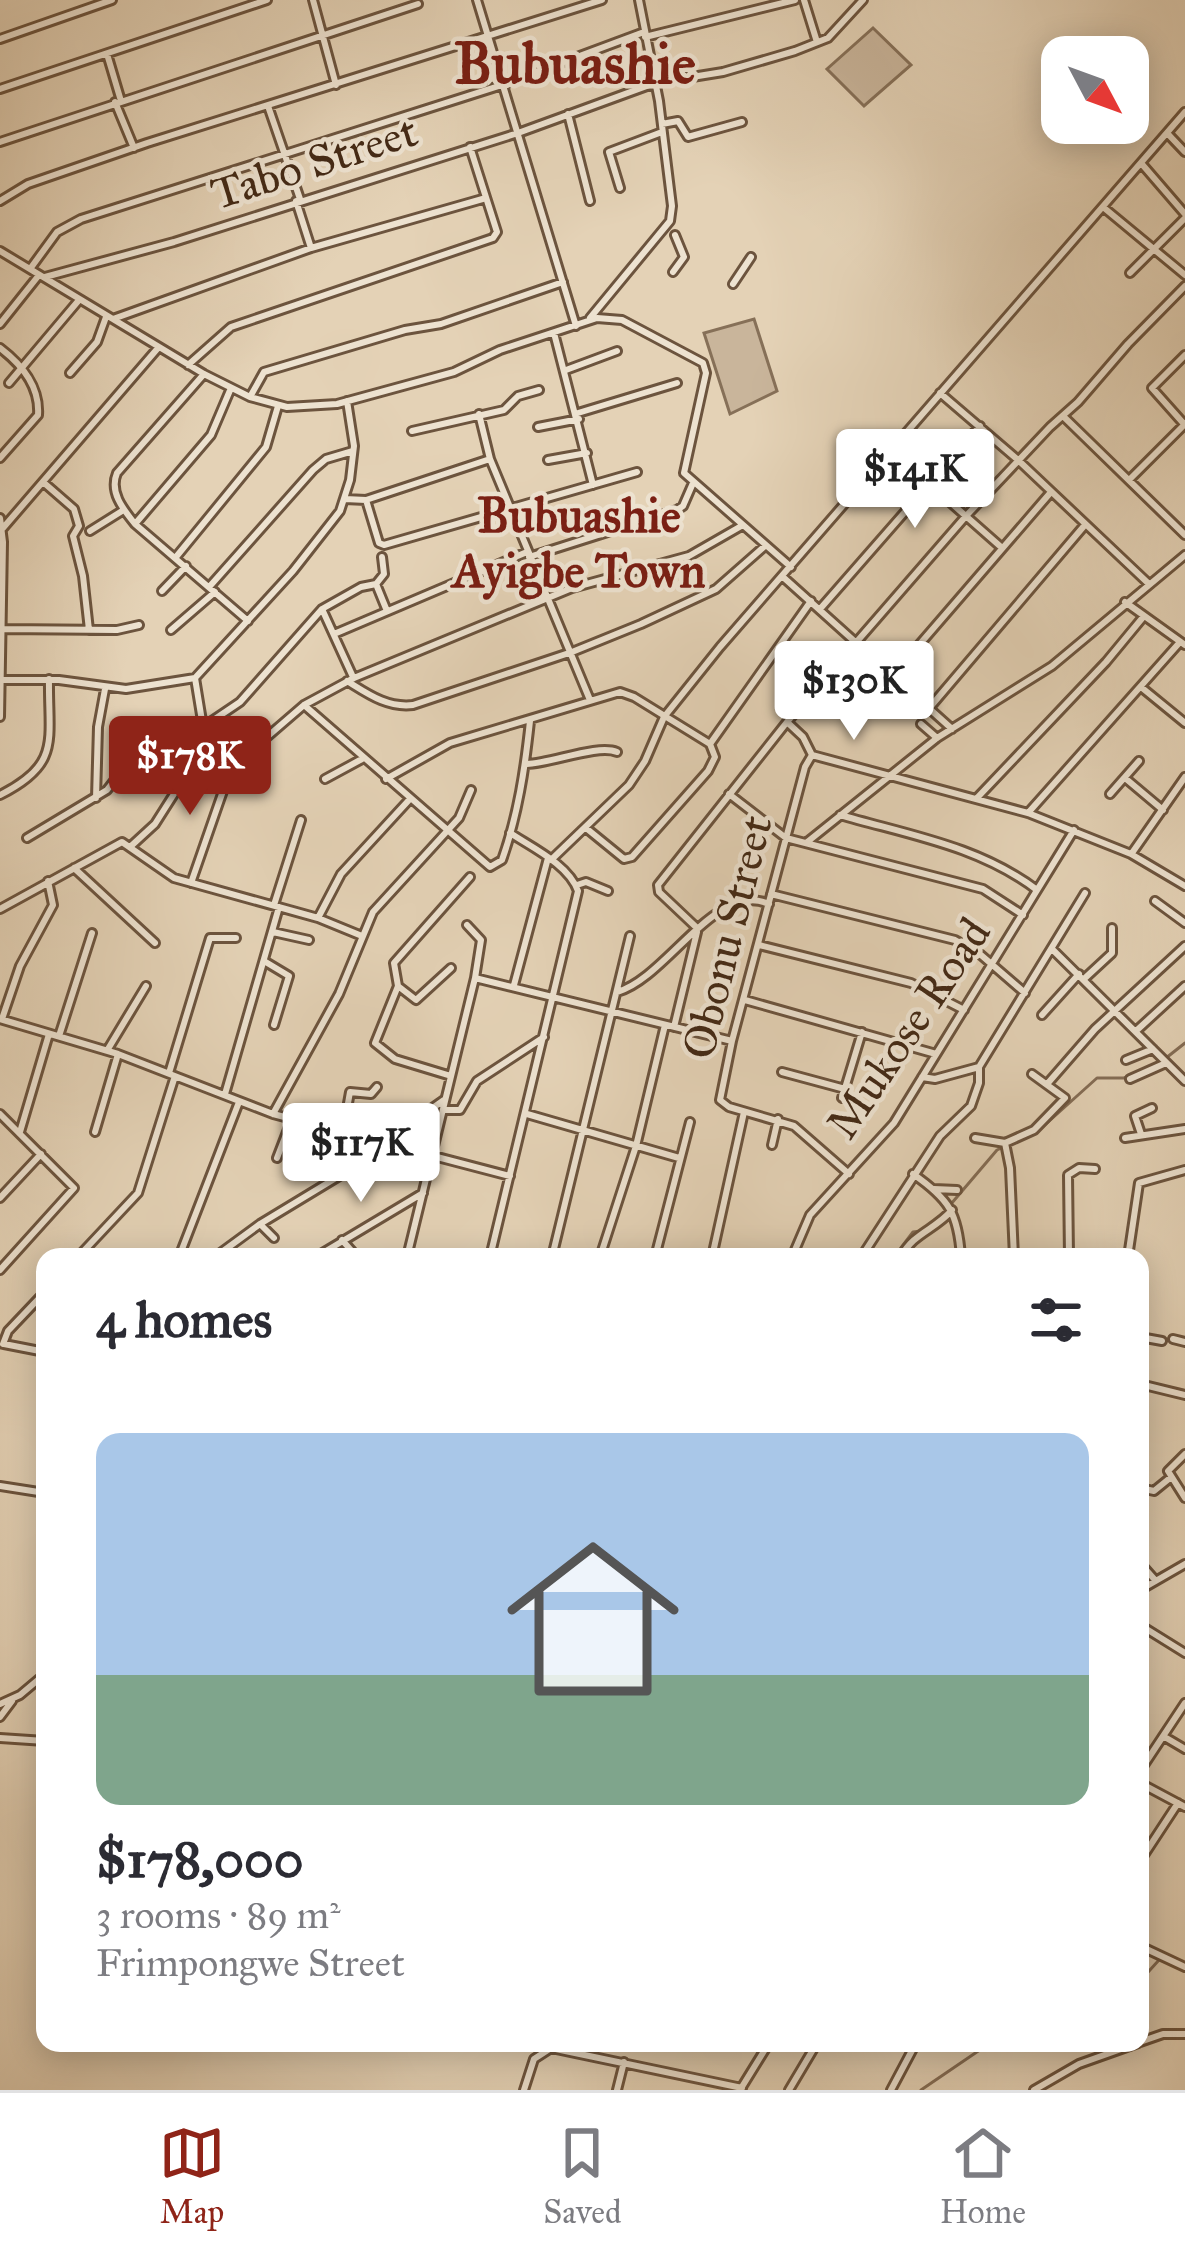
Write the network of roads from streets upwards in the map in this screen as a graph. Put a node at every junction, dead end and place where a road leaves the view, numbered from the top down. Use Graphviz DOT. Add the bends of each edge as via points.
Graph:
graph roads {
  1 [pos="112,0"];
  2 [pos="267,0"];
  3 [pos="313,0"];
  4 [pos="477,0"];
  5 [pos="602,0"];
  6 [pos="639,0"];
  7 [pos="800,0"];
  8 [pos="863,0"];
  9 [pos="92,3"];
  10 [pos="418,4"];
  11 [pos="644,35"];
  12 [pos="322,37"];
  13 [pos="0,39"];
  14 [pos="486,39"];
  15 [pos="817,42"];
  16 [pos="107,54"];
  17 [pos="655,83"];
  18 [pos="336,85"];
  19 [pos="502,85"];
  20 [pos="0,89"];
  21 [pos="118,101"];
  22 [pos="268,106"];
  23 [pos="1185,112"];
  24 [pos="568,114"];
  25 [pos="742,122"];
  26 [pos="661,128"];
  27 [pos="518,133"];
  28 [pos="1167,133"];
  29 [pos="0,142"];
  30 [pos="470,147"];
  31 [pos="134,148"];
  32 [pos="1185,152"];
  33 [pos="284,154"];
  34 [pos="1141,163"];
  35 [pos="620,188"];
  36 [pos="486,198"];
  37 [pos="298,200"];
  38 [pos="0,201"];
  39 [pos="590,201"];
  40 [pos="1103,207"];
  41 [pos="1185,216"];
  42 [pos="675,235"];
  43 [pos="1154,247"];
  44 [pos="311,248"];
  45 [pos="0,251"];
  46 [pos="751,257"];
  47 [pos="673,272"];
  48 [pos="37,273"];
  49 [pos="1130,273"];
  50 [pos="1185,275"];
  51 [pos="563,282"];
  52 [pos="733,284"];
  53 [pos="1185,286"];
  54 [pos="80,300"];
  55 [pos="108,318"];
  56 [pos="590,319"];
  57 [pos="0,324"];
  58 [pos="576,326"];
  59 [pos="554,333"];
  60 [pos="0,348"];
  61 [pos="158,348"];
  62 [pos="617,350"];
  63 [pos="1185,355"];
  64 [pos="188,365"];
  65 [pos="23,366"];
  66 [pos="566,370"];
  67 [pos="70,373"];
  68 [pos="204,374"];
  69 [pos="9,383"];
  70 [pos="677,383"];
  71 [pos="231,388"];
  72 [pos="539,390"];
  73 [pos="940,393"];
  74 [pos="250,397"];
  75 [pos="347,401"];
  76 [pos="278,406"];
  77 [pos="479,414"];
  78 [pos="578,416"];
  79 [pos="1064,417"];
  80 [pos="1185,424"];
  81 [pos="980,426"];
  82 [pos="538,428"];
  83 [pos="412,431"];
  84 [pos="891,451"];
  85 [pos="353,452"];
  86 [pos="587,453"];
  87 [pos="0,458"];
  88 [pos="490,459"];
  89 [pos="548,460"];
  90 [pos="1018,460"];
  91 [pos="637,472"];
  92 [pos="1130,479"];
  93 [pos="43,482"];
  94 [pos="930,482"];
  95 [pos="693,483"];
  96 [pos="593,485"];
  97 [pos="1051,492"];
  98 [pos="345,499"];
  99 [pos="366,500"];
  100 [pos="512,507"];
  101 [pos="124,510"];
  102 [pos="966,516"];
  103 [pos="0,518"];
  104 [pos="135,524"];
  105 [pos="743,525"];
  106 [pos="1084,526"];
  107 [pos="3,528"];
  108 [pos="90,532"];
  109 [pos="1185,535"];
  110 [pos="2,542"];
  111 [pos="766,545"];
  112 [pos="1001,547"];
  113 [pos="528,555"];
  114 [pos="1185,555"];
  115 [pos="176,557"];
  116 [pos="382,557"];
  117 [pos="186,566"];
  118 [pos="791,567"];
  119 [pos="783,577"];
  120 [pos="376,584"];
  121 [pos="1149,584"];
  122 [pos="212,590"];
  123 [pos="162,591"];
  124 [pos="1,597"];
  125 [pos="548,598"];
  126 [pos="812,601"];
  127 [pos="1125,602"];
  128 [pos="322,609"];
  129 [pos="820,609"];
  130 [pos="387,611"];
  131 [pos="1144,616"];
  132 [pos="248,621"];
  133 [pos="139,625"];
  134 [pos="2,629"];
  135 [pos="89,630"];
  136 [pos="171,630"];
  137 [pos="334,634"];
  138 [pos="858,641"];
  139 [pos="1183,643"];
  140 [pos="572,652"];
  141 [pos="894,674"];
  142 [pos="195,678"];
  143 [pos="49,679"];
  144 [pos="350,679"];
  145 [pos="1,680"];
  146 [pos="105,687"];
  147 [pos="1141,687"];
  148 [pos="1,694"];
  149 [pos="590,700"];
  150 [pos="304,705"];
  151 [pos="931,706"];
  152 [pos="0,717"];
  153 [pos="664,717"];
  154 [pos="530,721"];
  155 [pos="787,722"];
  156 [pos="1185,723"];
  157 [pos="921,724"];
  158 [pos="203,727"];
  159 [pos="157,728"];
  160 [pos="952,729"];
  161 [pos="937,738"];
  162 [pos="710,744"];
  163 [pos="617,752"];
  164 [pos="812,755"];
  165 [pos="362,759"];
  166 [pos="1139,761"];
  167 [pos="526,764"];
  168 [pos="231,768"];
  169 [pos="893,776"];
  170 [pos="1185,777"];
  171 [pos="386,778"];
  172 [pos="1125,778"];
  173 [pos="325,779"];
  174 [pos="182,783"];
  175 [pos="471,790"];
  176 [pos="729,794"];
  177 [pos="1110,794"];
  178 [pos="0,795"];
  179 [pos="977,798"];
  180 [pos="96,799"];
  181 [pos="409,800"];
  182 [pos="1163,810"];
  183 [pos="1028,813"];
  184 [pos="841,815"];
  185 [pos="301,820"];
  186 [pos="586,828"];
  187 [pos="1074,830"];
  188 [pos="446,832"];
  189 [pos="511,833"];
  190 [pos="27,838"];
  191 [pos="787,838"];
  192 [pos="806,843"];
  193 [pos="130,847"];
  194 [pos="1131,854"];
  195 [pos="549,859"];
  196 [pos="1185,867"];
  197 [pos="74,868"];
  198 [pos="470,878"];
  199 [pos="1177,880"];
  200 [pos="48,881"];
  201 [pos="574,882"];
  202 [pos="191,883"];
  203 [pos="1185,886"];
  204 [pos="1037,890"];
  205 [pos="608,891"];
  206 [pos="1085,893"];
  207 [pos="770,899"];
  208 [pos="1154,901"];
  209 [pos="276,906"];
  210 [pos="0,909"];
  211 [pos="1023,915"];
  212 [pos="318,918"];
  213 [pos="1185,923"];
  214 [pos="466,925"];
  215 [pos="697,928"];
  216 [pos="1112,928"];
  217 [pos="273,932"];
  218 [pos="92,933"];
  219 [pos="362,936"];
  220 [pos="630,936"];
  221 [pos="236,938"];
  222 [pos="309,940"];
  223 [pos="155,943"];
  224 [pos="759,945"];
  225 [pos="1185,946"];
  226 [pos="1052,949"];
  227 [pos="264,960"];
  228 [pos="993,964"];
  229 [pos="451,968"];
  230 [pos="1081,976"];
  231 [pos="475,978"];
  232 [pos="146,986"];
  233 [pos="398,986"];
  234 [pos="514,986"];
  235 [pos="1185,986"];
  236 [pos="617,992"];
  237 [pos="1025,993"];
  238 [pos="556,996"];
  239 [pos="745,1000"];
  240 [pos="614,1010"];
  241 [pos="964,1010"];
  242 [pos="1116,1010"];
  243 [pos="1042,1015"];
  244 [pos="1,1019"];
  245 [pos="274,1024"];
  246 [pos="670,1026"];
  247 [pos="1136,1031"];
  248 [pos="862,1032"];
  249 [pos="54,1035"];
  250 [pos="544,1037"];
  251 [pos="732,1041"];
  252 [pos="1153,1049"];
  253 [pos="107,1051"];
  254 [pos="118,1054"];
  255 [pos="936,1054"];
  256 [pos="1126,1060"];
  257 [pos="1166,1063"];
  258 [pos="979,1067"];
  259 [pos="782,1072"];
  260 [pos="172,1074"];
  261 [pos="1032,1074"];
  262 [pos="451,1076"];
  263 [pos="922,1077"];
  264 [pos="1130,1079"];
  265 [pos="1185,1081"];
  266 [pos="1048,1083"];
  267 [pos="377,1087"];
  268 [pos="225,1095"];
  269 [pos="447,1098"];
  270 [pos="239,1102"];
  271 [pos="1152,1108"];
  272 [pos="445,1110"];
  273 [pos="744,1112"];
  274 [pos="526,1113"];
  275 [pos="0,1114"];
  276 [pos="273,1114"];
  277 [pos="292,1119"];
  278 [pos="778,1119"];
  279 [pos="690,1122"];
  280 [pos="1185,1129"];
  281 [pos="583,1130"];
  282 [pos="343,1131"];
  283 [pos="20,1132"];
  284 [pos="94,1132"];
  285 [pos="1141,1134"];
  286 [pos="975,1138"];
  287 [pos="1125,1138"];
  288 [pos="381,1142"];
  289 [pos="772,1144"];
  290 [pos="392,1145"];
  291 [pos="636,1146"];
  292 [pos="1006,1146"];
  293 [pos="41,1154"];
  294 [pos="433,1156"];
  295 [pos="277,1158"];
  296 [pos="679,1158"];
  297 [pos="1095,1169"];
  298 [pos="1185,1170"];
  299 [pos="849,1174"];
  300 [pos="914,1174"];
  301 [pos="510,1176"];
  302 [pos="934,1189"];
  303 [pos="957,1190"];
  304 [pos="2,1191"];
  305 [pos="423,1193"];
  306 [pos="952,1210"];
  307 [pos="260,1224"];
  308 [pos="274,1238"];
  309 [pos="342,1240"];
  310 [pos="86,1248"];
  311 [pos="182,1248"];
  312 [pos="227,1248"];
  313 [pos="330,1248"];
  314 [pos="349,1248"];
  315 [pos="409,1248"];
  316 [pos="492,1248"];
  317 [pos="554,1248"];
  318 [pos="603,1248"];
  319 [pos="657,1248"];
  320 [pos="714,1248"];
  321 [pos="797,1248"];
  322 [pos="867,1248"];
  323 [pos="906,1248"];
  324 [pos="960,1248"];
  325 [pos="1013,1248"];
  326 [pos="1069,1248"];
  327 [pos="1129,1248"];
  328 [pos="0,1270"];
  329 [pos="36,1301"];
  330 [pos="1149,1339"];
  331 [pos="1173,1339"];
  332 [pos="1162,1341"];
  333 [pos="1185,1342"];
  334 [pos="1,1344"];
  335 [pos="36,1350"];
  336 [pos="1149,1386"];
  337 [pos="1185,1395"];
  338 [pos="1185,1454"];
  339 [pos="1170,1478"];
  340 [pos="0,1486"];
  341 [pos="1149,1490"];
  342 [pos="36,1492"];
  343 [pos="1185,1498"];
  344 [pos="1185,1564"];
  345 [pos="1149,1573"];
  346 [pos="1155,1580"];
  347 [pos="1149,1584"];
  348 [pos="1149,1631"];
  349 [pos="1185,1654"];
  350 [pos="36,1681"];
  351 [pos="14,1699"];
  352 [pos="1185,1702"];
  353 [pos="0,1704"];
  354 [pos="0,1717"];
  355 [pos="1163,1736"];
  356 [pos="0,1738"];
  357 [pos="36,1740"];
  358 [pos="1185,1749"];
  359 [pos="1149,1752"];
  360 [pos="1149,1788"];
  361 [pos="1181,1805"];
  362 [pos="1149,1849"];
  363 [pos="1149,1950"];
  364 [pos="1185,1967"];
  365 [pos="1185,2034"];
  366 [pos="1149,2039"];
  367 [pos="540,2052"];
  368 [pos="578,2052"];
  369 [pos="764,2052"];
  370 [pos="812,2052"];
  371 [pos="911,2052"];
  372 [pos="1113,2052"];
  373 [pos="624,2062"];
  374 [pos="741,2089"];
  375 [pos="524,2090"];
  376 [pos="617,2090"];
  377 [pos="789,2090"];
  378 [pos="891,2090"];
  379 [pos="1034,2090"];
  1 -- 9 [label="street"];
  2 -- 16 [label="street"];
  3 -- 12 [label="street"];
  4 -- 14 [label="street"];
  5 -- 14 [label="street"];
  6 -- 11 [label="street"];
  7 -- 11 [label="street"];
  7 -- 15 [label="street"];
  8 -- 15 [label="street, Tabo Street"];
  9 -- 13 [label="street"];
  10 -- 12 [label="street"];
  11 -- 17 [label="street"];
  11 -- 19 [label="street"];
  12 -- 18 [label="street"];
  12 -- 21 [label="street"];
  14 -- 18 [label="street"];
  14 -- 19 [label="street"];
  15 -- 17 [label="street, Tabo Street" via="723,72"];
  16 -- 20 [label="street"];
  16 -- 21 [label="street"];
  17 -- 24 [label="street, Tabo Street"];
  17 -- 26 [label="street"];
  18 -- 22 [label="street"];
  19 -- 27 [label="street"];
  19 -- 33 [label="street"];
  21 -- 29 [label="street"];
  21 -- 31 [label="street"];
  22 -- 31 [label="street"];
  22 -- 33 [label="street"];
  23 -- 28 [label="street"];
  24 -- 27 [label="street, Tabo Street"];
  24 -- 39 [label="street"];
  25 -- 26 [label="street" via="688,137 678,121"];
  26 -- 35 [label="street" via="609,152"];
  26 -- 56 [label="street" via="670,221"];
  27 -- 30 [label="street, Tabo Street"];
  27 -- 51 [label="street"];
  28 -- 32 [label="street"];
  28 -- 34 [label="street"];
  30 -- 36 [label="street"];
  30 -- 37 [label="street, Tabo Street"];
  31 -- 38 [label="street"];
  33 -- 37 [label="street"];
  33 -- 48 [label="street" via="75,222 57,232"];
  34 -- 40 [label="street"];
  34 -- 41 [label="street"];
  36 -- 44 [label="street"];
  36 -- 64 [label="street" via="491,239 231,328"];
  37 -- 44 [label="street"];
  37 -- 48 [label="street, Tabo Street" via="175,242"];
  40 -- 43 [label="street"];
  40 -- 73 [label="street"];
  41 -- 43 [label="street"];
  42 -- 47 [label="street" via="684,257"];
  43 -- 49 [label="street"];
  43 -- 50 [label="street"];
  44 -- 55 [label="street"];
  45 -- 48 [label="street"];
  46 -- 52 [label="street"];
  48 -- 54 [label="street"];
  48 -- 57 [label="street"];
  51 -- 58 [label="street"];
  51 -- 74 [label="street" via="264,372"];
  53 -- 79 [label="street"];
  54 -- 55 [label="street"];
  54 -- 65 [label="street"];
  55 -- 61 [label="street"];
  55 -- 67 [label="street"];
  56 -- 58 [label="street"];
  56 -- 95 [label="street" via="622,320 704,363 684,467"];
  58 -- 59 [label="street"];
  59 -- 66 [label="street"];
  59 -- 75 [label="street"];
  60 -- 65 [label="street"];
  61 -- 64 [label="street"];
  61 -- 93 [label="street"];
  62 -- 66 [label="street"];
  63 -- 80 [label="street" via="1152,388"];
  64 -- 68 [label="street"];
  65 -- 69 [label="street"];
  65 -- 87 [label="street" via="39,411"];
  66 -- 78 [label="street"];
  68 -- 71 [label="street"];
  68 -- 101 [label="street" via="117,473"];
  70 -- 78 [label="street"];
  71 -- 74 [label="street"];
  71 -- 104 [label="street" via="211,435"];
  72 -- 77 [label="street"];
  73 -- 81 [label="street"];
  73 -- 84 [label="street"];
  74 -- 76 [label="street"];
  75 -- 76 [label="street"];
  75 -- 85 [label="street"];
  76 -- 115 [label="street" via="266,447"];
  77 -- 83 [label="street"];
  77 -- 88 [label="street"];
  78 -- 82 [label="street"];
  78 -- 86 [label="street"];
  79 -- 90 [label="street"];
  79 -- 92 [label="street"];
  80 -- 92 [label="street"];
  81 -- 90 [label="street"];
  81 -- 94 [label="street"];
  84 -- 94 [label="street"];
  84 -- 118 [label="street"];
  85 -- 98 [label="street"];
  85 -- 122 [label="street" via="319,465"];
  86 -- 89 [label="street"];
  86 -- 96 [label="street"];
  88 -- 99 [label="street"];
  88 -- 100 [label="street"];
  90 -- 97 [label="street"];
  90 -- 102 [label="street"];
  91 -- 96 [label="street"];
  92 -- 109 [label="street"];
  93 -- 107 [label="street"];
  93 -- 135 [label="street" via="74,509"];
  94 -- 102 [label="street"];
  94 -- 129 [label="street"];
  95 -- 105 [label="street"];
  95 -- 113 [label="street" via="677,510"];
  96 -- 100 [label="street"];
  97 -- 106 [label="street"];
  97 -- 112 [label="street"];
  98 -- 99 [label="street"];
  98 -- 132 [label="street"];
  99 -- 100 [label="street" via="384,545"];
  100 -- 113 [label="street"];
  101 -- 104 [label="street"];
  101 -- 108 [label="street"];
  102 -- 112 [label="street"];
  102 -- 138 [label="street"];
  103 -- 107 [label="street"];
  104 -- 115 [label="street"];
  105 -- 111 [label="street"];
  105 -- 125 [label="street" via="689,556"];
  106 -- 121 [label="street"];
  106 -- 151 [label="street"];
  107 -- 110 [label="street"];
  110 -- 124 [label="street"];
  111 -- 118 [label="street"];
  111 -- 140 [label="street" via="716,589"];
  112 -- 141 [label="street"];
  113 -- 125 [label="street"];
  113 -- 130 [label="street"];
  114 -- 121 [label="street"];
  115 -- 117 [label="street"];
  116 -- 120 [label="street"];
  117 -- 122 [label="street"];
  117 -- 123 [label="street"];
  118 -- 119 [label="street"];
  119 -- 126 [label="street"];
  119 -- 153 [label="street"];
  120 -- 128 [label="street"];
  120 -- 130 [label="street"];
  121 -- 127 [label="street"];
  122 -- 132 [label="street"];
  122 -- 136 [label="street"];
  124 -- 134 [label="street"];
  125 -- 140 [label="street"];
  125 -- 144 [label="street"];
  126 -- 129 [label="street"];
  126 -- 162 [label="street"];
  127 -- 131 [label="street"];
  127 -- 160 [label="street" via="1052,666"];
  128 -- 137 [label="street"];
  128 -- 158 [label="street" via="240,702"];
  129 -- 138 [label="street"];
  130 -- 137 [label="street"];
  131 -- 139 [label="street"];
  131 -- 179 [label="street"];
  132 -- 142 [label="street"];
  133 -- 135 [label="street"];
  134 -- 135 [label="street"];
  134 -- 145 [label="street"];
  137 -- 144 [label="street"];
  138 -- 141 [label="street"];
  138 -- 155 [label="street"];
  139 -- 147 [label="street"];
  140 -- 144 [label="street" via="413,705 381,701"];
  140 -- 149 [label="street"];
  141 -- 151 [label="street"];
  142 -- 146 [label="street"];
  142 -- 158 [label="street"];
  143 -- 145 [label="street"];
  143 -- 146 [label="street"];
  143 -- 178 [label="street" via="43,764"];
  144 -- 150 [label="street"];
  145 -- 148 [label="street"];
  146 -- 180 [label="street"];
  147 -- 156 [label="street"];
  147 -- 183 [label="street"];
  148 -- 152 [label="street"];
  149 -- 153 [label="street" via="624,693"];
  149 -- 154 [label="street"];
  150 -- 165 [label="street"];
  150 -- 168 [label="street"];
  151 -- 160 [label="street"];
  153 -- 162 [label="street"];
  153 -- 186 [label="street" via="629,785"];
  154 -- 167 [label="street"];
  154 -- 171 [label="street" via="441,747"];
  155 -- 164 [label="street"];
  155 -- 176 [label="street"];
  157 -- 161 [label="street"];
  158 -- 168 [label="street"];
  159 -- 180 [label="street"];
  160 -- 161 [label="street"];
  161 -- 169 [label="street"];
  162 -- 186 [label="street" via="708,771 632,857"];
  163 -- 167 [label="street"];
  164 -- 169 [label="street"];
  164 -- 191 [label="street, Obonu Street"];
  165 -- 171 [label="street"];
  165 -- 173 [label="street"];
  166 -- 172 [label="street"];
  167 -- 189 [label="street"];
  168 -- 202 [label="street"];
  169 -- 179 [label="street"];
  169 -- 184 [label="street"];
  170 -- 182 [label="street"];
  171 -- 181 [label="street"];
  172 -- 177 [label="street"];
  172 -- 182 [label="street"];
  174 -- 193 [label="street"];
  175 -- 188 [label="street"];
  176 -- 191 [label="street"];
  176 -- 215 [label="street" via="658,885"];
  179 -- 183 [label="street"];
  180 -- 190 [label="street"];
  181 -- 188 [label="street"];
  181 -- 212 [label="street" via="340,874"];
  182 -- 194 [label="street"];
  183 -- 187 [label="street"];
  184 -- 192 [label="street"];
  184 -- 204 [label="street" via="969,851"];
  185 -- 209 [label="street"];
  186 -- 195 [label="street"];
  187 -- 194 [label="street"];
  187 -- 204 [label="street, Mukose Road"];
  188 -- 189 [label="street" via="490,867 502,860"];
  188 -- 219 [label="street" via="383,898"];
  189 -- 195 [label="street"];
  191 -- 192 [label="street"];
  191 -- 207 [label="street, Obonu Street"];
  192 -- 211 [label="street" via="982,889"];
  193 -- 197 [label="street" via="112,845"];
  193 -- 202 [label="street"];
  194 -- 199 [label="street"];
  195 -- 201 [label="street"];
  195 -- 234 [label="street"];
  196 -- 199 [label="street"];
  197 -- 200 [label="street"];
  197 -- 223 [label="street"];
  198 -- 233 [label="street" via="394,963"];
  199 -- 203 [label="street"];
  200 -- 210 [label="street"];
  200 -- 244 [label="street" via="53,905"];
  201 -- 205 [label="street"];
  201 -- 238 [label="street"];
  202 -- 209 [label="street"];
  204 -- 211 [label="street, Mukose Road"];
  206 -- 226 [label="street"];
  207 -- 215 [label="street" via="738,901"];
  207 -- 224 [label="street, Obonu Street"];
  207 -- 228 [label="street" via="955,940"];
  208 -- 213 [label="street"];
  209 -- 212 [label="street"];
  209 -- 217 [label="street"];
  211 -- 228 [label="street, Mukose Road"];
  212 -- 219 [label="street"];
  214 -- 231 [label="street" via="481,940"];
  215 -- 236 [label="street"];
  215 -- 246 [label="street"];
  216 -- 230 [label="street" via="1112,953"];
  217 -- 222 [label="street"];
  217 -- 227 [label="street"];
  218 -- 249 [label="street"];
  219 -- 276 [label="street"];
  220 -- 236 [label="street"];
  221 -- 260 [label="street" via="209,940"];
  224 -- 239 [label="street, Obonu Street"];
  224 -- 241 [label="street" via="911,983"];
  225 -- 242 [label="street"];
  226 -- 230 [label="street"];
  226 -- 237 [label="street"];
  227 -- 245 [label="street" via="289,976"];
  227 -- 268 [label="street"];
  228 -- 237 [label="street"];
  228 -- 241 [label="street, Mukose Road"];
  229 -- 233 [label="street" via="416,1000"];
  230 -- 242 [label="street"];
  230 -- 243 [label="street"];
  231 -- 234 [label="street"];
  231 -- 262 [label="street"];
  232 -- 253 [label="street"];
  233 -- 262 [label="street" via="376,1047"];
  234 -- 238 [label="street"];
  235 -- 247 [label="street"];
  236 -- 240 [label="street"];
  237 -- 258 [label="street"];
  238 -- 240 [label="street"];
  238 -- 250 [label="street"];
  239 -- 248 [label="street"];
  239 -- 251 [label="street, Obonu Street"];
  240 -- 246 [label="street"];
  240 -- 281 [label="street"];
  241 -- 255 [label="street, Mukose Road"];
  242 -- 247 [label="street"];
  242 -- 266 [label="street"];
  244 -- 249 [label="street"];
  246 -- 251 [label="street"];
  246 -- 291 [label="street"];
  247 -- 252 [label="street"];
  248 -- 255 [label="street"];
  248 -- 259 [label="street" via="843,1093"];
  249 -- 253 [label="street"];
  249 -- 283 [label="street"];
  250 -- 272 [label="street" via="480,1078 460,1110"];
  250 -- 274 [label="street"];
  251 -- 273 [label="street, Obonu Street" via="720,1100"];
  252 -- 256 [label="street"];
  252 -- 257 [label="street"];
  253 -- 254 [label="street"];
  254 -- 260 [label="street"];
  254 -- 284 [label="street"];
  255 -- 263 [label="street, Mukose Road"];
  257 -- 264 [label="street"];
  257 -- 265 [label="street"];
  258 -- 263 [label="street"];
  258 -- 300 [label="street" via="971,1106"];
  260 -- 268 [label="street"];
  260 -- 310 [label="street" via="141,1186"];
  261 -- 266 [label="street"];
  262 -- 269 [label="street"];
  263 -- 299 [label="street, Mukose Road" via="889,1131"];
  266 -- 292 [label="street" via="1066,1098"];
  267 -- 282 [label="street" via="368,1095 350,1092"];
  268 -- 270 [label="street"];
  269 -- 272 [label="street"];
  269 -- 290 [label="street"];
  270 -- 276 [label="street"];
  270 -- 311 [label="street"];
  271 -- 285 [label="street" via="1135,1116"];
  272 -- 294 [label="street"];
  273 -- 278 [label="street, Obonu Street"];
  273 -- 320 [label="street"];
  274 -- 281 [label="street"];
  274 -- 301 [label="street"];
  275 -- 283 [label="street"];
  276 -- 277 [label="street"];
  277 -- 282 [label="street"];
  277 -- 295 [label="street"];
  278 -- 289 [label="street"];
  278 -- 299 [label="street, Obonu Street" via="810,1136"];
  279 -- 296 [label="street"];
  280 -- 285 [label="street"];
  281 -- 291 [label="street"];
  281 -- 317 [label="street"];
  282 -- 288 [label="street"];
  283 -- 293 [label="street"];
  285 -- 287 [label="street"];
  286 -- 292 [label="street"];
  288 -- 290 [label="street"];
  288 -- 307 [label="street"];
  290 -- 294 [label="street"];
  291 -- 296 [label="street"];
  291 -- 318 [label="street"];
  292 -- 325 [label="street"];
  293 -- 304 [label="street"];
  293 -- 328 [label="street" via="74,1188"];
  294 -- 301 [label="street"];
  294 -- 305 [label="street"];
  296 -- 319 [label="street"];
  297 -- 326 [label="street" via="1068,1175"];
  298 -- 327 [label="street" via="1139,1183"];
  299 -- 321 [label="street, Mukose Road" via="810,1215"];
  300 -- 302 [label="street"];
  300 -- 322 [label="street"];
  301 -- 316 [label="street"];
  302 -- 303 [label="street"];
  302 -- 306 [label="street"];
  305 -- 309 [label="street"];
  305 -- 315 [label="street"];
  306 -- 323 [label="street"];
  306 -- 324 [label="street"];
  307 -- 308 [label="street"];
  307 -- 312 [label="street"];
  309 -- 313 [label="street"];
  309 -- 314 [label="street"];
  329 -- 334 [label="street"];
  330 -- 332 [label="street"];
  331 -- 333 [label="street"];
  334 -- 335 [label="street"];
  336 -- 337 [label="street"];
  338 -- 339 [label="street"];
  339 -- 341 [label="street"];
  339 -- 343 [label="street"];
  340 -- 342 [label="street"];
  344 -- 346 [label="street"];
  345 -- 346 [label="street"];
  346 -- 347 [label="street"];
  348 -- 349 [label="street"];
  350 -- 351 [label="street"];
  351 -- 353 [label="street"];
  351 -- 354 [label="street"];
  352 -- 355 [label="street"];
  355 -- 358 [label="street"];
  355 -- 359 [label="street"];
  356 -- 357 [label="street"];
  360 -- 361 [label="street"];
  361 -- 362 [label="street"];
  363 -- 364 [label="street"];
  365 -- 366 [label="street"];
  367 -- 375 [label="street"];
  368 -- 373 [label="street"];
  369 -- 374 [label="street"];
  370 -- 377 [label="street"];
  371 -- 378 [label="street"];
  372 -- 379 [label="street"];
  373 -- 374 [label="street"];
  373 -- 376 [label="street"];
}
